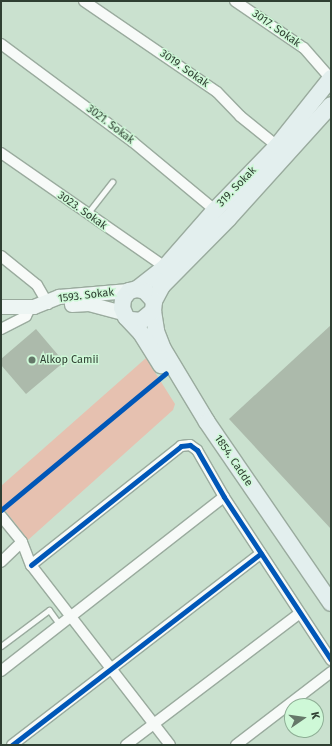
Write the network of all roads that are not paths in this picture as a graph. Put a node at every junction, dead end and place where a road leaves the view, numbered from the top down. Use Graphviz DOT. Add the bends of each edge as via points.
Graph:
graph roads {
  1 [pos="84,1"];
  2 [pos="235,1"];
  3 [pos="1,44"];
  4 [pos="331,79"];
  5 [pos="331,105"];
  6 [pos="277,146"];
  7 [pos="1,152"];
  8 [pos="112,182"];
  9 [pos="215,210"];
  10 [pos="87,214"];
  11 [pos="1,256"];
  12 [pos="165,267"];
  13 [pos="133,290"];
  14 [pos="48,304"];
  15 [pos="154,306"];
  16 [pos="30,308"];
  17 [pos="2,310"];
  18 [pos="127,316"];
  19 [pos="1,328"];
  20 [pos="207,422"];
  21 [pos="224,497"];
  22 [pos="1,516"];
  23 [pos="22,542"];
  24 [pos="261,554"];
  25 [pos="1,562"];
  26 [pos="31,565"];
  27 [pos="331,603"];
  28 [pos="300,612"];
  29 [pos="71,616"];
  30 [pos="60,625"];
  31 [pos="1,646"];
  32 [pos="331,660"];
  33 [pos="1,670"];
  34 [pos="112,670"];
  35 [pos="331,672"];
  36 [pos="154,724"];
  37 [pos="12,745"];
  38 [pos="126,745"];
  39 [pos="170,745"];
  40 [pos="236,745"];
  1 -- 6 [label="street, 3019. Sokak" via="216,92 240,116"];
  2 -- 4 [label="street, 3017. Sokak" via="304,48"];
  3 -- 9 [label="street, 3021. Sokak" via="133,142"];
  4 -- 6 [label="main road, 319. Sokak"];
  5 -- 15 [label="main road, 319. Sokak" via="229,218 162,286"];
  6 -- 9 [label="main road, 319. Sokak"];
  7 -- 10 [label="street, 3023. Sokak"];
  8 -- 10 [label="lane"];
  9 -- 12 [label="main road, 319. Sokak"];
  10 -- 12 [label="street, 3023. Sokak"];
  11 -- 14 [label="street" via="37,285"];
  12 -- 13 [label="main road, 319. Sokak"];
  13 -- 14 [label="main road, 1593. Sokak" via="59,297"];
  13 -- 15 [label="main road" via="149,293"];
  13 -- 18 [label="main road" via="123,298"];
  14 -- 16 [label="main road"];
  14 -- 18 [label="main road, 1593. Sokak" via="89,304"];
  15 -- 18 [label="main road" via="146,319"];
  15 -- 20 [label="main road, 1854. Cadde" via="160,342"];
  16 -- 17 [label="main road"];
  16 -- 19 [label="street" via="26,316"];
  18 -- 20 [label="main road" via="166,373"];
  20 -- 27 [label="main road, 1854. Cadde"];
  21 -- 24 [label="street"];
  21 -- 26 [label="street" via="197,450 190,445 181,446"];
  21 -- 29 [label="street"];
  22 -- 23 [label="street"];
  23 -- 25 [label="street"];
  23 -- 26 [label="street"];
  24 -- 28 [label="street"];
  24 -- 34 [label="street"];
  26 -- 29 [label="street"];
  28 -- 32 [label="street"];
  28 -- 36 [label="street"];
  29 -- 30 [label="street"];
  29 -- 34 [label="street"];
  30 -- 31 [label="lane" via="49,610"];
  30 -- 33 [label="street"];
  34 -- 36 [label="street"];
  34 -- 37 [label="street"];
  35 -- 40 [label="street"];
  36 -- 38 [label="street"];
  36 -- 39 [label="street"];
}
